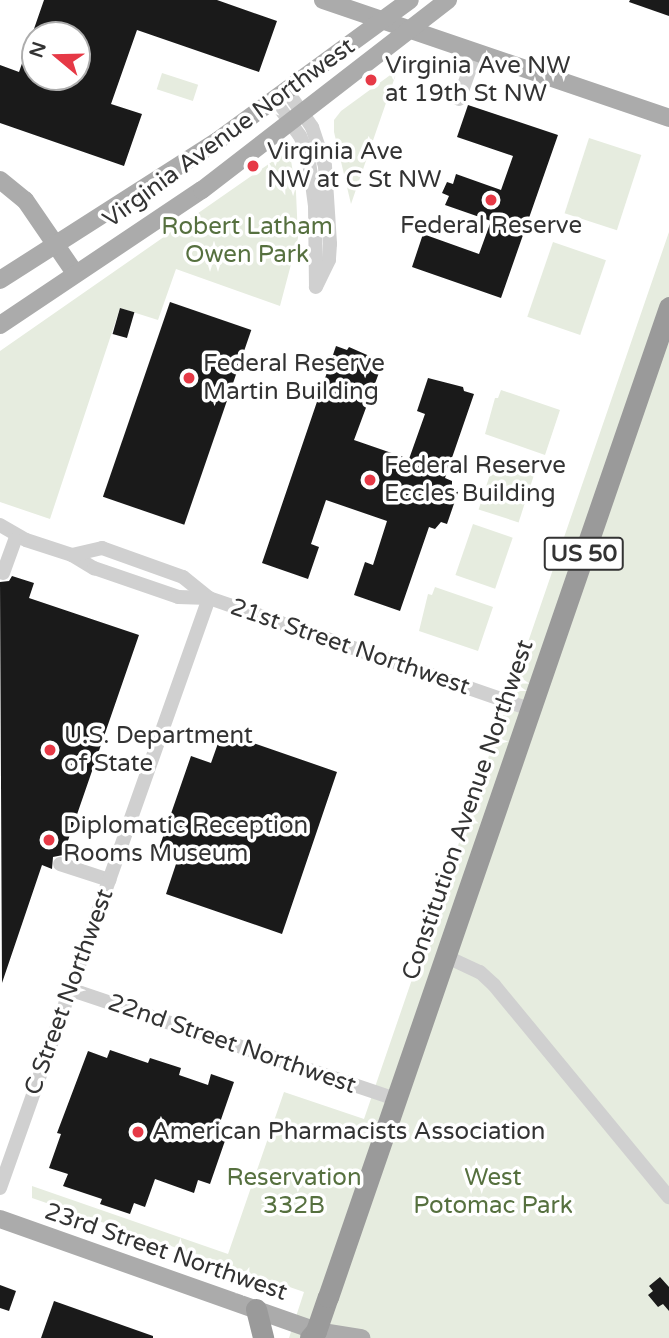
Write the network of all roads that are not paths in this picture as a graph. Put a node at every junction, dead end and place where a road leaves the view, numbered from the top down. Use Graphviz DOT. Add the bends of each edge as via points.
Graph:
graph roads {
  1 [pos="323,0"];
  2 [pos="411,0"];
  3 [pos="448,0"];
  4 [pos="382,20"];
  5 [pos="410,29"];
  6 [pos="476,52"];
  7 [pos="280,95"];
  8 [pos="459,99"];
  9 [pos="297,118"];
  10 [pos="669,118"];
  11 [pos="0,180"];
  12 [pos="56,242"];
  13 [pos="75,273"];
  14 [pos="0,280"];
  15 [pos="669,307"];
  16 [pos="0,325"];
  17 [pos="0,525"];
  18 [pos="14,539"];
  19 [pos="72,555"];
  20 [pos="4,573"];
  21 [pos="209,598"];
  22 [pos="530,709"];
  23 [pos="60,864"];
  24 [pos="108,880"];
  25 [pos="445,956"];
  26 [pos="69,989"];
  27 [pos="396,1100"];
  28 [pos="0,1188"];
  29 [pos="669,1197"];
  30 [pos="0,1219"];
  31 [pos="256,1309"];
  32 [pos="317,1336"];
  33 [pos="264,1338"];
  34 [pos="361,1338"];
  1 -- 4 [label="main road"];
  2 -- 4 [label="main road, Virginia Avenue Northwest"];
  3 -- 5 [label="main road, Virginia Avenue Northwest"];
  4 -- 5 [label="main road"];
  4 -- 7 [label="main road, Virginia Avenue Northwest"];
  5 -- 6 [label="main road"];
  5 -- 9 [label="main road, Virginia Avenue Northwest"];
  6 -- 8 [label="street"];
  6 -- 10 [label="main road"];
  7 -- 9 [label="street"];
  7 -- 12 [label="main road, Virginia Avenue Northwest" via="177,168"];
  9 -- 9 [label="street" via="311,172 316,287 328,260 329,197 318,140"];
  9 -- 13 [label="main road, Virginia Avenue Northwest" via="171,212"];
  11 -- 12 [label="main road" via="26,200"];
  12 -- 13 [label="main road"];
  12 -- 14 [label="main road, Virginia Avenue Northwest"];
  13 -- 16 [label="main road, Virginia Avenue Northwest"];
  15 -- 22 [label="highway, Constitution Avenue Northwest / US 50"];
  17 -- 18 [label="street, 21st Street Northwest"];
  18 -- 19 [label="street, 21st Street Northwest"];
  18 -- 20 [label="street"];
  19 -- 21 [label="street, 21st Street Northwest" via="94,568 178,597"];
  19 -- 21 [label="street, 21st Street Northwest" via="102,548 183,577"];
  21 -- 22 [label="street, 21st Street Northwest"];
  21 -- 24 [label="street, C Street Northwest"];
  22 -- 25 [label="highway, Constitution Avenue Northwest / US 50"];
  23 -- 24 [label="street"];
  24 -- 26 [label="street, C Street Northwest"];
  25 -- 27 [label="highway, Constitution Avenue Northwest / US 50"];
  25 -- 29 [label="street" via="480,972 494,985"];
  26 -- 27 [label="street, 22nd Street Northwest"];
  26 -- 28 [label="street, C Street Northwest"];
  27 -- 32 [label="highway, Constitution Avenue Northwest / US 50"];
  30 -- 31 [label="main road, 23rd Street Northwest"];
  31 -- 32 [label="main road, 23rd Street Northwest"];
  31 -- 33 [label="highway"];
  32 -- 34 [label="main road, 23rd Street Northwest"];
}
